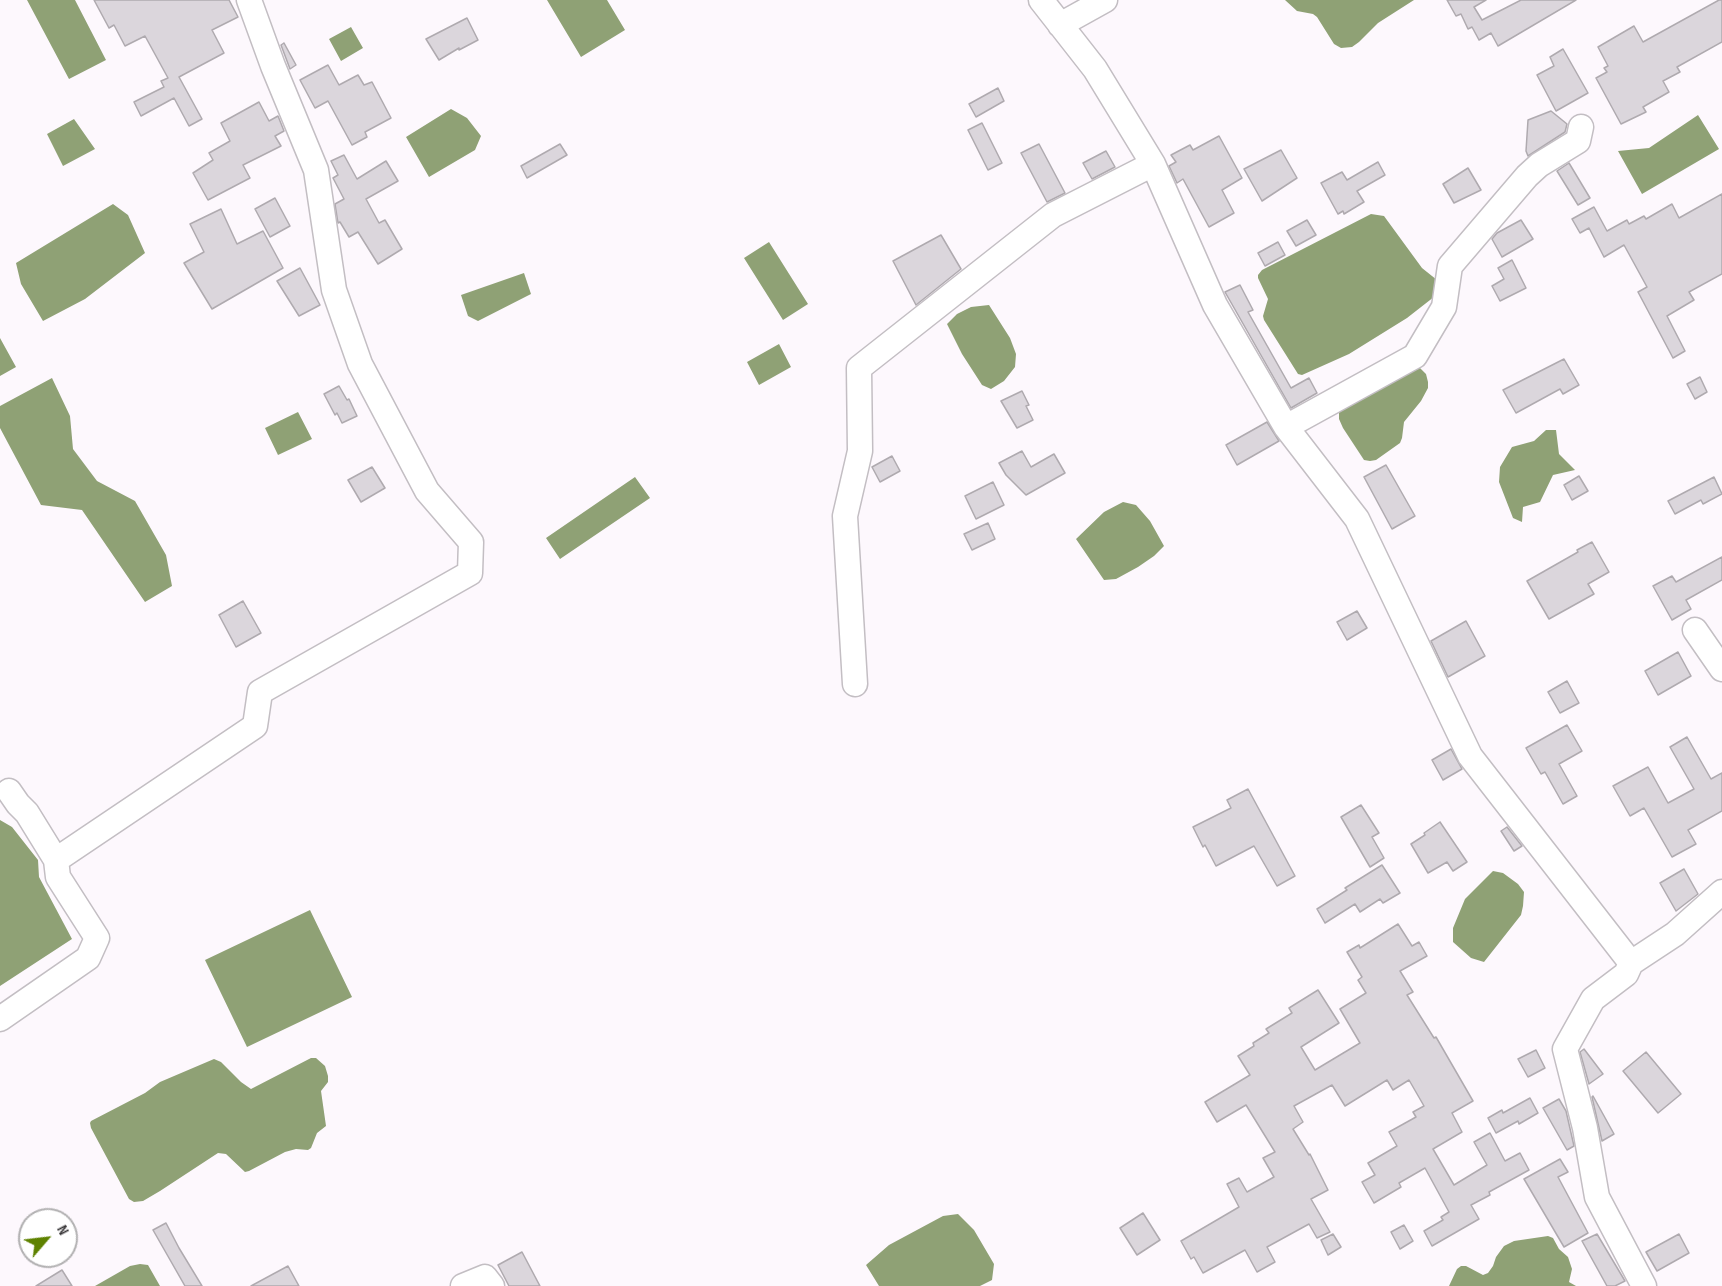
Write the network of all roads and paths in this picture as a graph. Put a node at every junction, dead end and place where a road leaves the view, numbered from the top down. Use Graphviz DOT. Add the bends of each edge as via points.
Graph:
graph roads {
  1 [pos="249,0"];
  2 [pos="1041,0"];
  3 [pos="1105,0"];
  4 [pos="1060,26"];
  5 [pos="1581,127"];
  6 [pos="1154,164"];
  7 [pos="1286,427"];
  8 [pos="1695,630"];
  9 [pos="1722,669"];
  10 [pos="855,684"];
  11 [pos="9,790"];
  12 [pos="56,860"];
  13 [pos="1722,892"];
  14 [pos="1631,963"];
  15 [pos="0,1018"];
  16 [pos="463,1286"];
  17 [pos="492,1286"];
  18 [pos="1644,1286"];
  1 -- 12 [label="street" via="316,170 334,290 360,364 428,491 471,542 470,573 260,692 255,726"];
  2 -- 4 [label="street"];
  3 -- 4 [label="street"];
  4 -- 6 [label="street" via="1095,69"];
  5 -- 7 [label="street" via="1578,141 1527,176 1450,266 1444,307 1415,356"];
  6 -- 7 [label="street" via="1215,304"];
  6 -- 10 [label="street" via="1053,215 860,368 860,451 845,516"];
  7 -- 14 [label="street" via="1358,519 1470,756"];
  8 -- 9 [label="street"];
  11 -- 12 [label="street"];
  12 -- 15 [label="street" via="58,877 97,938 88,958"];
  13 -- 14 [label="street" via="1675,934"];
  14 -- 18 [label="street" via="1626,974 1593,999 1565,1049 1597,1197"];
  16 -- 17 [label="street" via="485,1277"];
}
